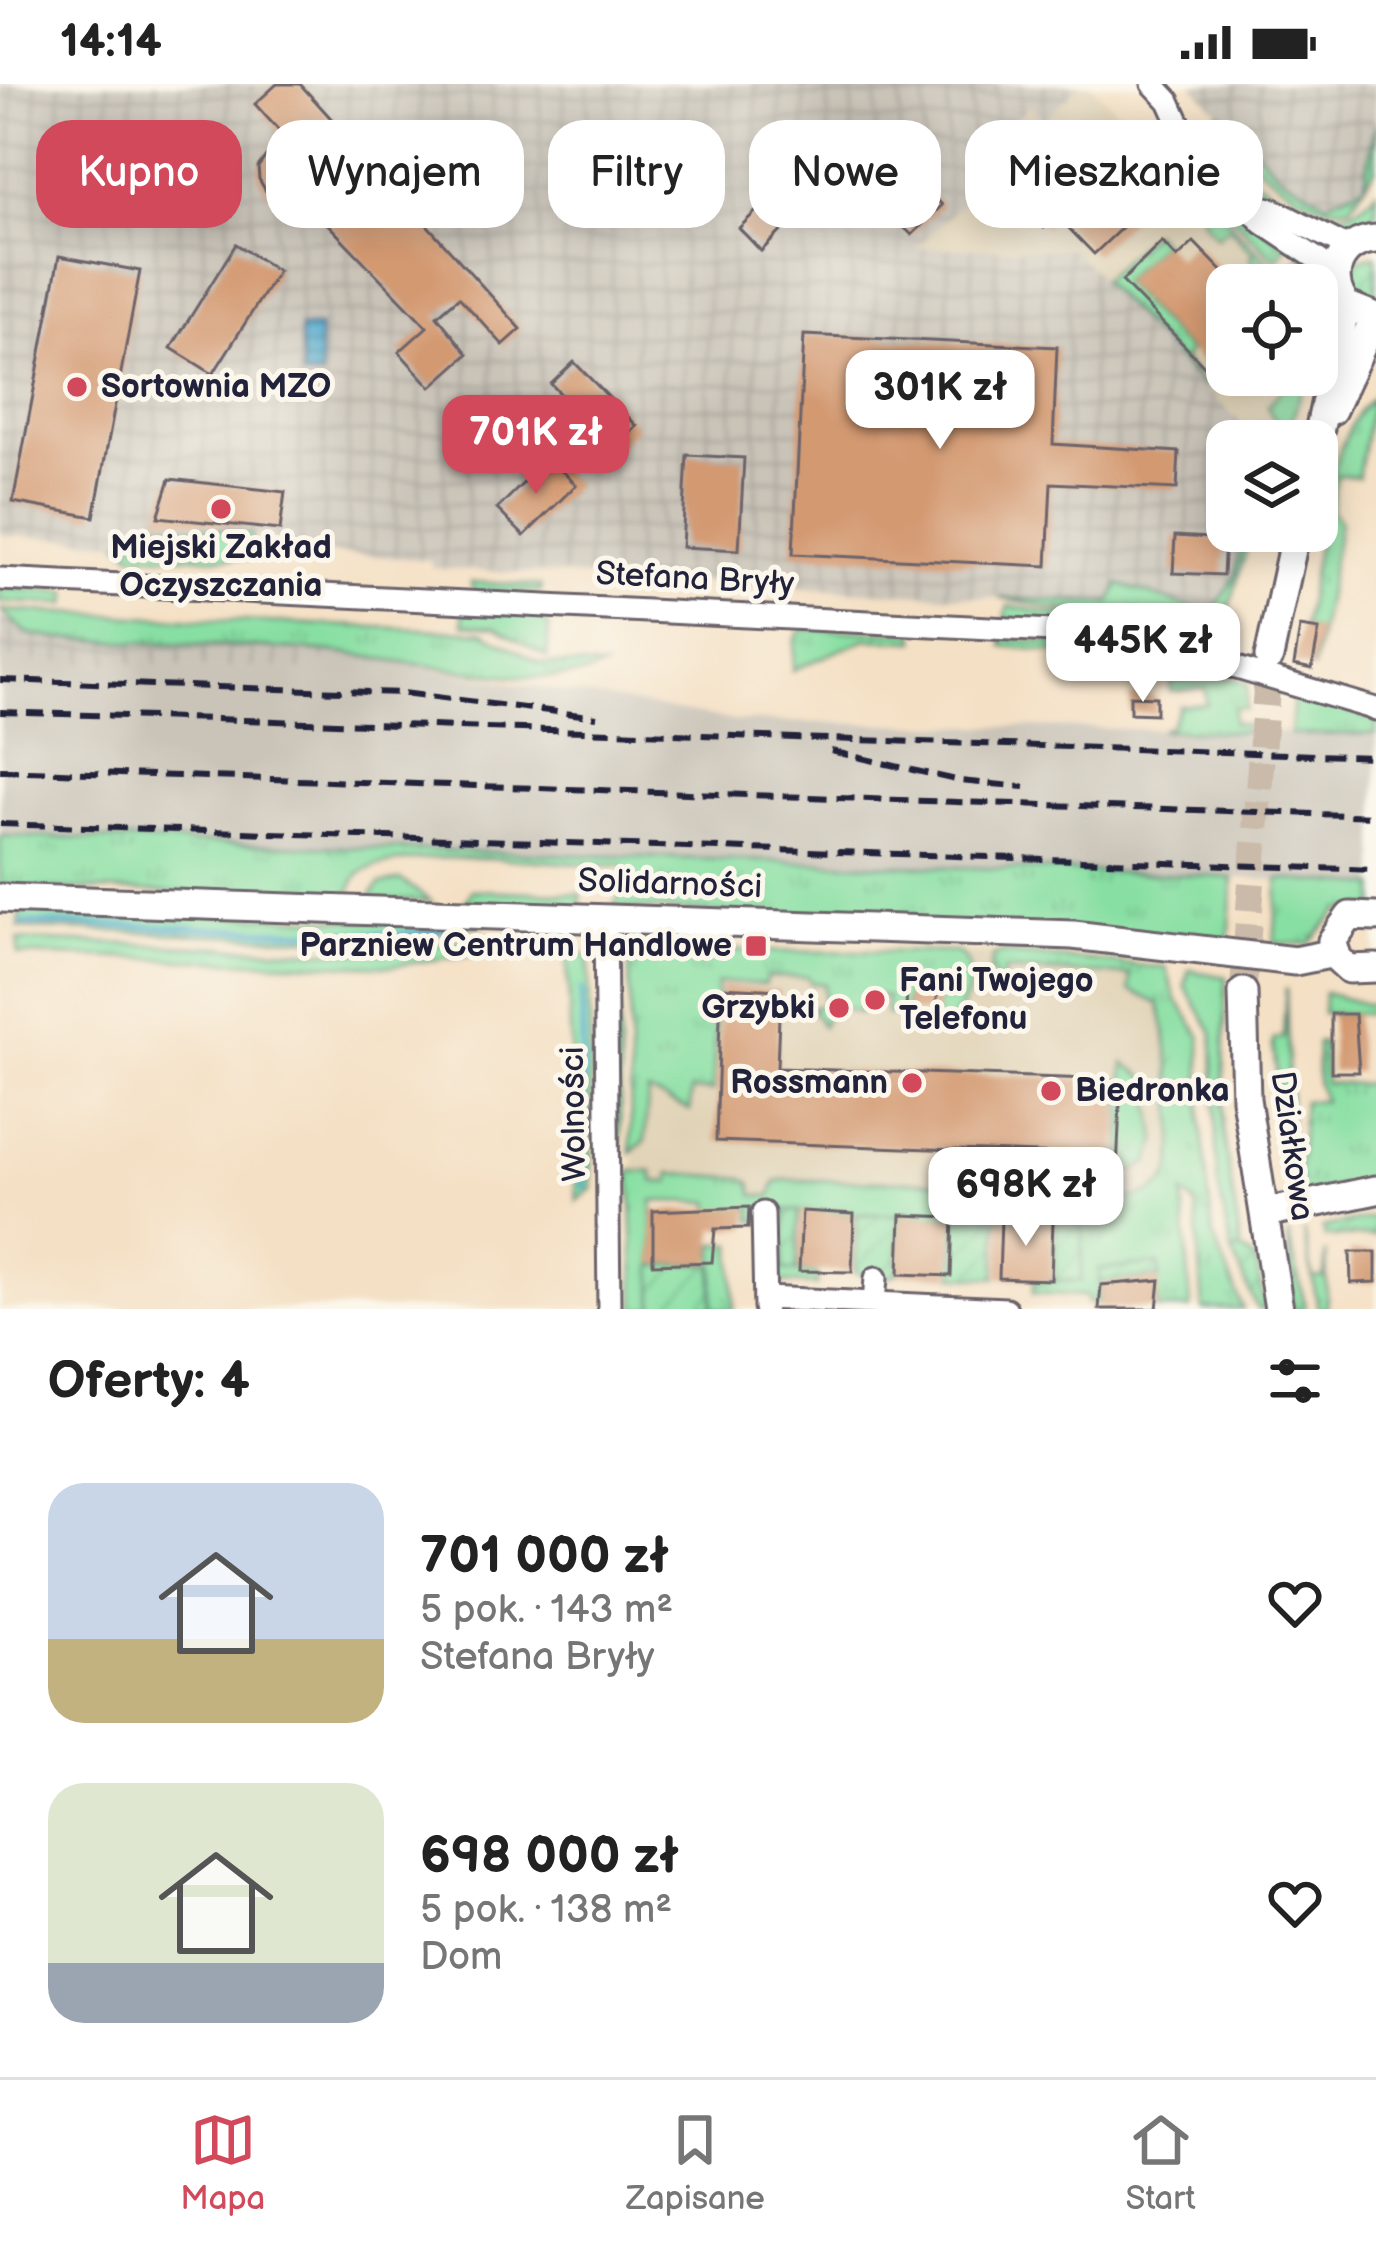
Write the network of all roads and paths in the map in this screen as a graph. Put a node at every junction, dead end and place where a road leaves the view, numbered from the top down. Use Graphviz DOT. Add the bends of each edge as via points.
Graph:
graph roads {
  1 [pos="1153,84"];
  2 [pos="1361,245"];
  3 [pos="1346,305"];
  4 [pos="1376,317"];
  5 [pos="1323,420"];
  6 [pos="1326,420"];
  7 [pos="1291,552"];
  8 [pos="0,579"];
  9 [pos="1269,656"];
  10 [pos="1376,709"];
  11 [pos="0,898"];
  12 [pos="1376,917"];
  13 [pos="604,918"];
  14 [pos="1335,953"];
  15 [pos="1374,972"];
  16 [pos="1243,992"];
  17 [pos="1376,1190"];
  18 [pos="763,1213"];
  19 [pos="1264,1213"];
  20 [pos="876,1278"];
  21 [pos="874,1303"];
  22 [pos="765,1304"];
  23 [pos="973,1308"];
  24 [pos="609,1309"];
  25 [pos="1006,1309"];
  26 [pos="1279,1309"];
  1 -- 2 [label="street" via="1188,143 1250,204"];
  2 -- 3 [label="street"];
  3 -- 4 [label="street"];
  3 -- 5 [label="street"];
  4 -- 6 [label="street"];
  7 -- 9 [label="street"];
  8 -- 10 [label="street, Stefana Bryły" via="1106,636"];
  11 -- 13 [label="street, Solidarności"];
  12 -- 14 [label="street" via="1344,919"];
  13 -- 14 [label="street, Solidarności" via="1073,935 1295,961"];
  13 -- 24 [label="street, Wolności"];
  14 -- 15 [label="street" via="1349,969"];
  16 -- 19 [label="street, Działkowa" via="1246,1099"];
  17 -- 19 [label="street"];
  18 -- 22 [label="street"];
  19 -- 26 [label="street, Działkowa"];
  20 -- 21 [label="street"];
  21 -- 22 [label="street"];
  21 -- 23 [label="street"];
  23 -- 25 [label="street"];
}
